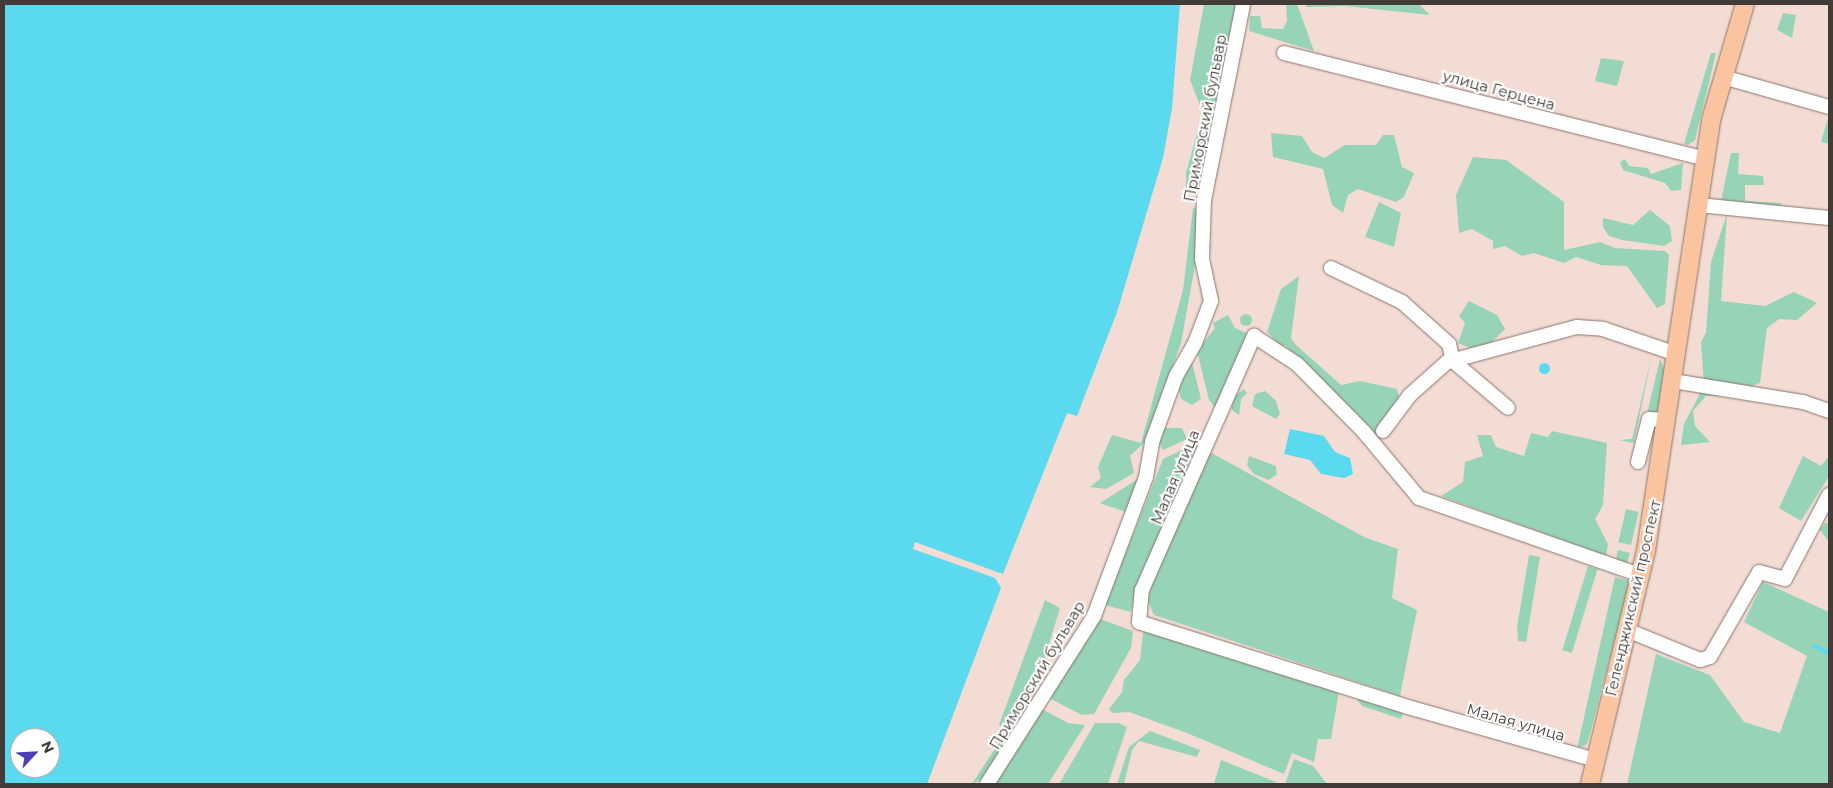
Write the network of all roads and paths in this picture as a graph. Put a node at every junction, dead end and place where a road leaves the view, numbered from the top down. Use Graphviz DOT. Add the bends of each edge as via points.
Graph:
graph roads {
  1 [pos="1243,4"];
  2 [pos="1746,4"];
  3 [pos="1284,53"];
  4 [pos="1723,77"];
  5 [pos="1829,107"];
  6 [pos="1705,159"];
  7 [pos="1698,205"];
  8 [pos="1829,218"];
  9 [pos="1331,268"];
  10 [pos="1677,354"];
  11 [pos="1453,361"];
  12 [pos="1673,381"];
  13 [pos="1508,408"];
  14 [pos="1829,411"];
  15 [pos="1668,420"];
  16 [pos="1382,431"];
  17 [pos="1638,462"];
  18 [pos="1829,495"];
  19 [pos="1640,576"];
  20 [pos="1627,630"];
  21 [pos="1596,760"];
  22 [pos="987,784"];
  23 [pos="1590,784"];
  1 -- 22 [label="street, Приморский бульвар" via="1201,206 1202,259 1211,301 1195,343 1176,376 1152,442 1146,477 1094,616"];
  2 -- 4 [label="main road, Геленджикский проспект"];
  3 -- 6 [label="street, улица Герцена"];
  4 -- 5 [label="street"];
  4 -- 6 [label="main road, Геленджикский проспект"];
  6 -- 7 [label="main road, Геленджикский проспект"];
  7 -- 8 [label="street"];
  7 -- 10 [label="main road, Геленджикский проспект"];
  9 -- 11 [label="street" via="1402,302 1450,344"];
  10 -- 11 [label="street" via="1591,327"];
  10 -- 12 [label="main road, Геленджикский проспект"];
  11 -- 13 [label="street"];
  11 -- 16 [label="street" via="1439,367 1410,395"];
  12 -- 14 [label="street" via="1803,402"];
  12 -- 15 [label="main road, Геленджикский проспект"];
  15 -- 17 [label="street" via="1649,419"];
  15 -- 19 [label="main road, Геленджикский проспект"];
  18 -- 20 [label="street" via="1785,579 1759,572 1710,657 1700,660"];
  19 -- 20 [label="main road, Геленджикский проспект"];
  19 -- 21 [label="street, Малая улица" via="1419,498 1364,432 1297,364 1254,336 1142,590 1139,622 1408,708"];
  20 -- 21 [label="main road, Геленджикский проспект"];
  21 -- 23 [label="main road, Геленджикский проспект"];
}
